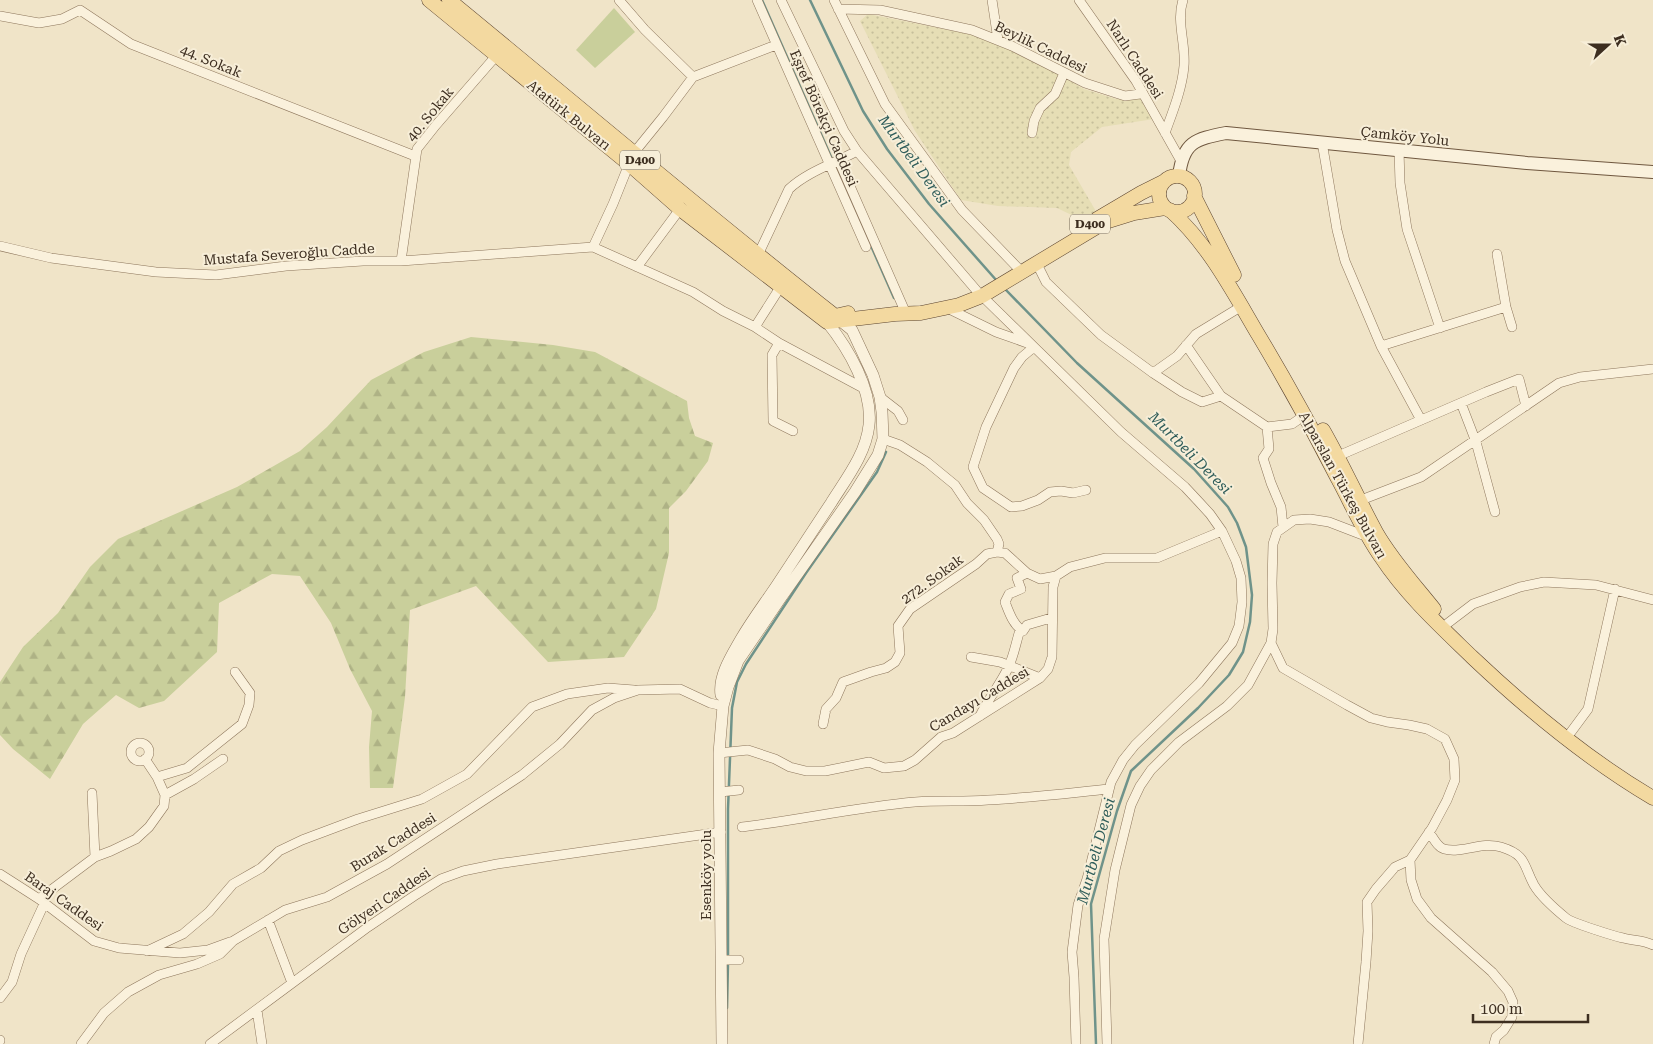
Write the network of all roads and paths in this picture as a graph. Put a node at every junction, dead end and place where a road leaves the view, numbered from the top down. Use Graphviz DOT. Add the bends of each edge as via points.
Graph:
graph roads {
  1 [pos="430,0"];
  2 [pos="449,0"];
  3 [pos="619,0"];
  4 [pos="757,0"];
  5 [pos="781,0"];
  6 [pos="992,0"];
  7 [pos="1079,0"];
  8 [pos="1183,0"];
  9 [pos="836,4"];
  10 [pos="0,16"];
  11 [pos="998,40"];
  12 [pos="776,45"];
  13 [pos="496,56"];
  14 [pos="1064,73"];
  15 [pos="692,77"];
  16 [pos="1142,91"];
  17 [pos="1032,133"];
  18 [pos="1165,133"];
  19 [pos="1322,142"];
  20 [pos="1399,150"];
  21 [pos="857,151"];
  22 [pos="415,156"];
  23 [pos="631,159"];
  24 [pos="1181,162"];
  25 [pos="834,163"];
  26 [pos="1653,172"];
  27 [pos="1179,176"];
  28 [pos="1163,182"];
  29 [pos="1194,196"];
  30 [pos="680,208"];
  31 [pos="1168,209"];
  32 [pos="0,246"];
  33 [pos="593,247"];
  34 [pos="866,247"];
  35 [pos="1497,254"];
  36 [pos="758,256"];
  37 [pos="401,260"];
  38 [pos="1037,264"];
  39 [pos="636,267"];
  40 [pos="1021,270"];
  41 [pos="781,286"];
  42 [pos="983,291"];
  43 [pos="1242,306"];
  44 [pos="1506,307"];
  45 [pos="947,308"];
  46 [pos="904,309"];
  47 [pos="838,321"];
  48 [pos="755,327"];
  49 [pos="1440,328"];
  50 [pos="1512,328"];
  51 [pos="779,343"];
  52 [pos="1186,345"];
  53 [pos="1034,346"];
  54 [pos="1381,346"];
  55 [pos="1653,369"];
  56 [pos="1153,373"];
  57 [pos="865,389"];
  58 [pos="880,396"];
  59 [pos="1222,396"];
  60 [pos="1461,403"];
  61 [pos="1526,406"];
  62 [pos="1305,415"];
  63 [pos="904,420"];
  64 [pos="1421,420"];
  65 [pos="1267,427"];
  66 [pos="793,430"];
  67 [pos="883,439"];
  68 [pos="1476,442"];
  69 [pos="1338,456"];
  70 [pos="1086,490"];
  71 [pos="1361,500"];
  72 [pos="1495,512"];
  73 [pos="1283,527"];
  74 [pos="1222,532"];
  75 [pos="1369,537"];
  76 [pos="997,552"];
  77 [pos="1027,573"];
  78 [pos="1056,576"];
  79 [pos="1615,589"];
  80 [pos="1653,600"];
  81 [pos="1052,618"];
  82 [pos="1448,623"];
  83 [pos="1020,630"];
  84 [pos="1271,643"];
  85 [pos="971,657"];
  86 [pos="1009,666"];
  87 [pos="235,672"];
  88 [pos="1040,678"];
  89 [pos="638,690"];
  90 [pos="722,706"];
  91 [pos="980,716"];
  92 [pos="823,724"];
  93 [pos="1571,732"];
  94 [pos="727,753"];
  95 [pos="145,759"];
  96 [pos="223,759"];
  97 [pos="157,777"];
  98 [pos="1653,787"];
  99 [pos="1109,789"];
  100 [pos="92,793"];
  101 [pos="166,795"];
  102 [pos="1653,798"];
  103 [pos="742,827"];
  104 [pos="721,832"];
  105 [pos="1429,832"];
  106 [pos="95,857"];
  107 [pos="1410,860"];
  108 [pos="0,874"];
  109 [pos="42,902"];
  110 [pos="268,920"];
  111 [pos="233,941"];
  112 [pos="1653,945"];
  113 [pos="147,951"];
  114 [pos="292,983"];
  115 [pos="0,998"];
  116 [pos="257,1010"];
  117 [pos="81,1044"];
  118 [pos="210,1044"];
  119 [pos="262,1044"];
  120 [pos="722,1044"];
  121 [pos="1076,1044"];
  122 [pos="1107,1044"];
  123 [pos="1358,1044"];
  124 [pos="1494,1044"];
  1 -- 13 [label="main road, Atatürk Bulvarı / D400"];
  2 -- 23 [label="main road, Atatürk Bulvarı / D400"];
  3 -- 15 [label="street"];
  4 -- 12 [label="street, Eşref Börekçi Caddesi"];
  5 -- 21 [label="street" via="844,131"];
  6 -- 11 [label="street"];
  7 -- 16 [label="street, Narlı Caddesi"];
  8 -- 18 [label="street" via="1180,9 1184,65"];
  9 -- 11 [label="street, Beylik Caddesi" via="972,30"];
  9 -- 40 [label="street" via="890,112 962,210"];
  10 -- 22 [label="street, 44. Sokak" via="39,23 80,10 131,44"];
  11 -- 14 [label="street, Beylik Caddesi"];
  12 -- 15 [label="street"];
  12 -- 25 [label="street, Eşref Börekçi Caddesi"];
  13 -- 22 [label="street, 40. Sokak" via="436,125"];
  13 -- 23 [label="main road, Atatürk Bulvarı / D400"];
  14 -- 16 [label="street, Beylik Caddesi" via="1084,84 1125,96"];
  14 -- 17 [label="street" via="1055,94 1040,108"];
  15 -- 23 [label="street"];
  16 -- 18 [label="street, Narlı Caddesi"];
  18 -- 24 [label="street, Narlı Caddesi"];
  19 -- 20 [label="main road, Çamköy Yolu"];
  19 -- 24 [label="main road, Çamköy Yolu" via="1226,133 1195,141"];
  19 -- 54 [label="street" via="1345,261"];
  20 -- 26 [label="main road, Çamköy Yolu"];
  20 -- 49 [label="street" via="1407,229"];
  21 -- 25 [label="street"];
  21 -- 42 [label="street"];
  22 -- 37 [label="street, 40. Sokak"];
  23 -- 30 [label="main road, Atatürk Bulvarı / D400"];
  23 -- 33 [label="street"];
  23 -- 36 [label="main road, Atatürk Bulvarı / D400"];
  24 -- 27 [label="main road, Çamköy Yolu"];
  25 -- 34 [label="street, Eşref Börekçi Caddesi"];
  25 -- 36 [label="street" via="789,189"];
  25 -- 46 [label="street, Eşref Börekçi Caddesi"];
  27 -- 28 [label="main road, D400"];
  27 -- 29 [label="main road" via="1192,186"];
  28 -- 31 [label="main road" via="1159,193 1162,204"];
  28 -- 40 [label="main road, D400"];
  29 -- 31 [label="main road, D400" via="1185,210 1175,212"];
  29 -- 69 [label="main road, Alparslan Türkeş Bulvarı" via="1229,267"];
  30 -- 39 [label="street"];
  30 -- 41 [label="main road, Atatürk Bulvarı / D400"];
  31 -- 38 [label="main road, D400" via="1134,213 1105,222"];
  31 -- 43 [label="main road, Alparslan Türkeş Bulvarı" via="1221,270"];
  32 -- 37 [label="street, Mustafa Severoğlu Cadde" via="51,258 216,275 286,266"];
  33 -- 37 [label="street, Mustafa Severoğlu Cadde"];
  33 -- 39 [label="street"];
  35 -- 44 [label="street"];
  36 -- 47 [label="main road, Atatürk Bulvarı / D400"];
  38 -- 40 [label="main road, D400"];
  38 -- 56 [label="street" via="1046,282 1101,335"];
  39 -- 48 [label="street" via="693,292"];
  40 -- 42 [label="main road, D400"];
  41 -- 47 [label="main road, Atatürk Bulvarı / D400"];
  41 -- 48 [label="street"];
  42 -- 45 [label="main road, D400"];
  42 -- 46 [label="main road, D400" via="936,305"];
  42 -- 53 [label="street"];
  43 -- 52 [label="street" via="1196,334"];
  43 -- 62 [label="main road, Alparslan Türkeş Bulvarı"];
  44 -- 49 [label="street"];
  44 -- 50 [label="street"];
  45 -- 47 [label="main road, D400"];
  45 -- 53 [label="street"];
  46 -- 47 [label="main road, D400"];
  47 -- 57 [label="street"];
  47 -- 58 [label="street" via="852,330"];
  48 -- 51 [label="street"];
  49 -- 54 [label="street"];
  51 -- 57 [label="street"];
  51 -- 66 [label="street" via="772,354 773,421"];
  52 -- 56 [label="street" via="1177,356"];
  52 -- 59 [label="street"];
  53 -- 70 [label="street" via="1014,368 986,427 973,467 983,488 1010,507 1022,506 1050,492"];
  53 -- 74 [label="street" via="1121,432 1185,487"];
  54 -- 64 [label="street"];
  55 -- 61 [label="street" via="1559,383"];
  56 -- 59 [label="street" via="1202,402"];
  57 -- 90 [label="street" via="869,425 860,456 732,655 720,691"];
  58 -- 63 [label="street"];
  58 -- 67 [label="street"];
  59 -- 65 [label="street"];
  60 -- 61 [label="street" via="1519,379"];
  60 -- 64 [label="street"];
  60 -- 68 [label="street"];
  61 -- 68 [label="street"];
  62 -- 65 [label="street" via="1292,424"];
  62 -- 75 [label="main road, Alparslan Türkeş Bulvarı"];
  64 -- 69 [label="street"];
  65 -- 73 [label="street" via="1269,449 1263,458 1281,507"];
  67 -- 76 [label="street" via="900,445 927,462 955,485 997,539"];
  67 -- 90 [label="street" via="878,455 855,492 738,661"];
  68 -- 71 [label="street" via="1421,477"];
  68 -- 72 [label="street"];
  69 -- 71 [label="main road, Alparslan Türkeş Bulvarı"];
  71 -- 82 [label="main road, Alparslan Türkeş Bulvarı" via="1391,555"];
  73 -- 75 [label="street" via="1294,520 1310,519 1329,522"];
  73 -- 84 [label="street" via="1277,532 1273,544 1274,630"];
  74 -- 78 [label="street" via="1157,558 1105,558 1070,567"];
  74 -- 99 [label="street" via="1241,578 1239,626 1232,643 1199,683 1123,760"];
  75 -- 102 [label="main road, Alparslan Türkeş Bulvarı" via="1380,557 1412,597 1512,695 1578,748"];
  76 -- 77 [label="street" via="1005,553"];
  76 -- 92 [label="street, 272. Sokak" via="987,554 910,609 898,626 900,653 895,662 843,682 836,698 826,709"];
  77 -- 78 [label="street" via="1040,579"];
  77 -- 83 [label="street" via="1017,578 1021,589 1009,594 1005,602"];
  78 -- 81 [label="street, Candayı Caddesi"];
  79 -- 80 [label="street"];
  79 -- 82 [label="street" via="1544,582 1472,604"];
  79 -- 93 [label="street" via="1588,709"];
  81 -- 83 [label="street"];
  81 -- 88 [label="street, Candayı Caddesi" via="1052,657"];
  82 -- 93 [label="main road, Alparslan Türkeş Bulvarı" via="1494,668"];
  83 -- 86 [label="street"];
  84 -- 105 [label="street" via="1283,668 1346,706 1371,718 1427,729 1445,739 1454,759 1455,780"];
  84 -- 122 [label="street" via="1248,685 1179,742 1151,770 1131,805 1115,870 1104,939"];
  85 -- 86 [label="street"];
  86 -- 88 [label="street"];
  86 -- 91 [label="street"];
  87 -- 97 [label="street" via="250,693 242,724 187,768"];
  88 -- 91 [label="street, Candayı Caddesi"];
  89 -- 90 [label="street, Burak Caddesi" via="680,689"];
  89 -- 110 [label="street, Burak Caddesi" via="592,710 560,744 522,775 387,864 327,897 285,910"];
  89 -- 113 [label="street" via="608,688 566,694 532,707 467,774 422,799 358,819 279,850 261,868 234,884 183,934"];
  90 -- 94 [label="street, Esenköy yolu"];
  91 -- 94 [label="street, Candayı Caddesi" via="941,737 904,766 884,768 869,762 824,771 806,771 748,750"];
  93 -- 98 [label="main road, Alparslan Türkeş Bulvarı"];
  94 -- 104 [label="street, Esenköy yolu" via="729,791"];
  95 -- 97 [label="street"];
  96 -- 101 [label="street"];
  97 -- 101 [label="street"];
  99 -- 103 [label="street" via="986,800 915,802"];
  99 -- 121 [label="street" via="1078,905 1072,952"];
  100 -- 106 [label="street"];
  101 -- 106 [label="street" via="164,806 136,839"];
  104 -- 114 [label="street, Gölyeri Caddesi" via="463,871 441,879 368,926"];
  104 -- 120 [label="street, Esenköy yolu" via="729,960"];
  105 -- 107 [label="street"];
  105 -- 112 [label="street" via="1443,848 1461,849 1484,844 1517,854 1525,863 1534,886 1568,920"];
  106 -- 109 [label="street"];
  107 -- 123 [label="street" via="1395,867 1367,902 1368,931"];
  107 -- 124 [label="street" via="1411,880 1417,899 1431,918 1492,972 1508,991 1513,1002 1512,1016"];
  108 -- 109 [label="street, Baraj Caddesi"];
  109 -- 113 [label="street, Baraj Caddesi" via="94,941"];
  109 -- 115 [label="street" via="12,982"];
  110 -- 111 [label="street, Burak Caddesi"];
  110 -- 114 [label="street"];
  111 -- 113 [label="street, Baraj Caddesi" via="208,950 180,953"];
  111 -- 117 [label="street, Burak Caddesi" via="220,954 158,975 128,992 104,1013"];
  114 -- 116 [label="street, Gölyeri Caddesi"];
  116 -- 118 [label="street, Gölyeri Caddesi"];
  116 -- 119 [label="street"];
}
